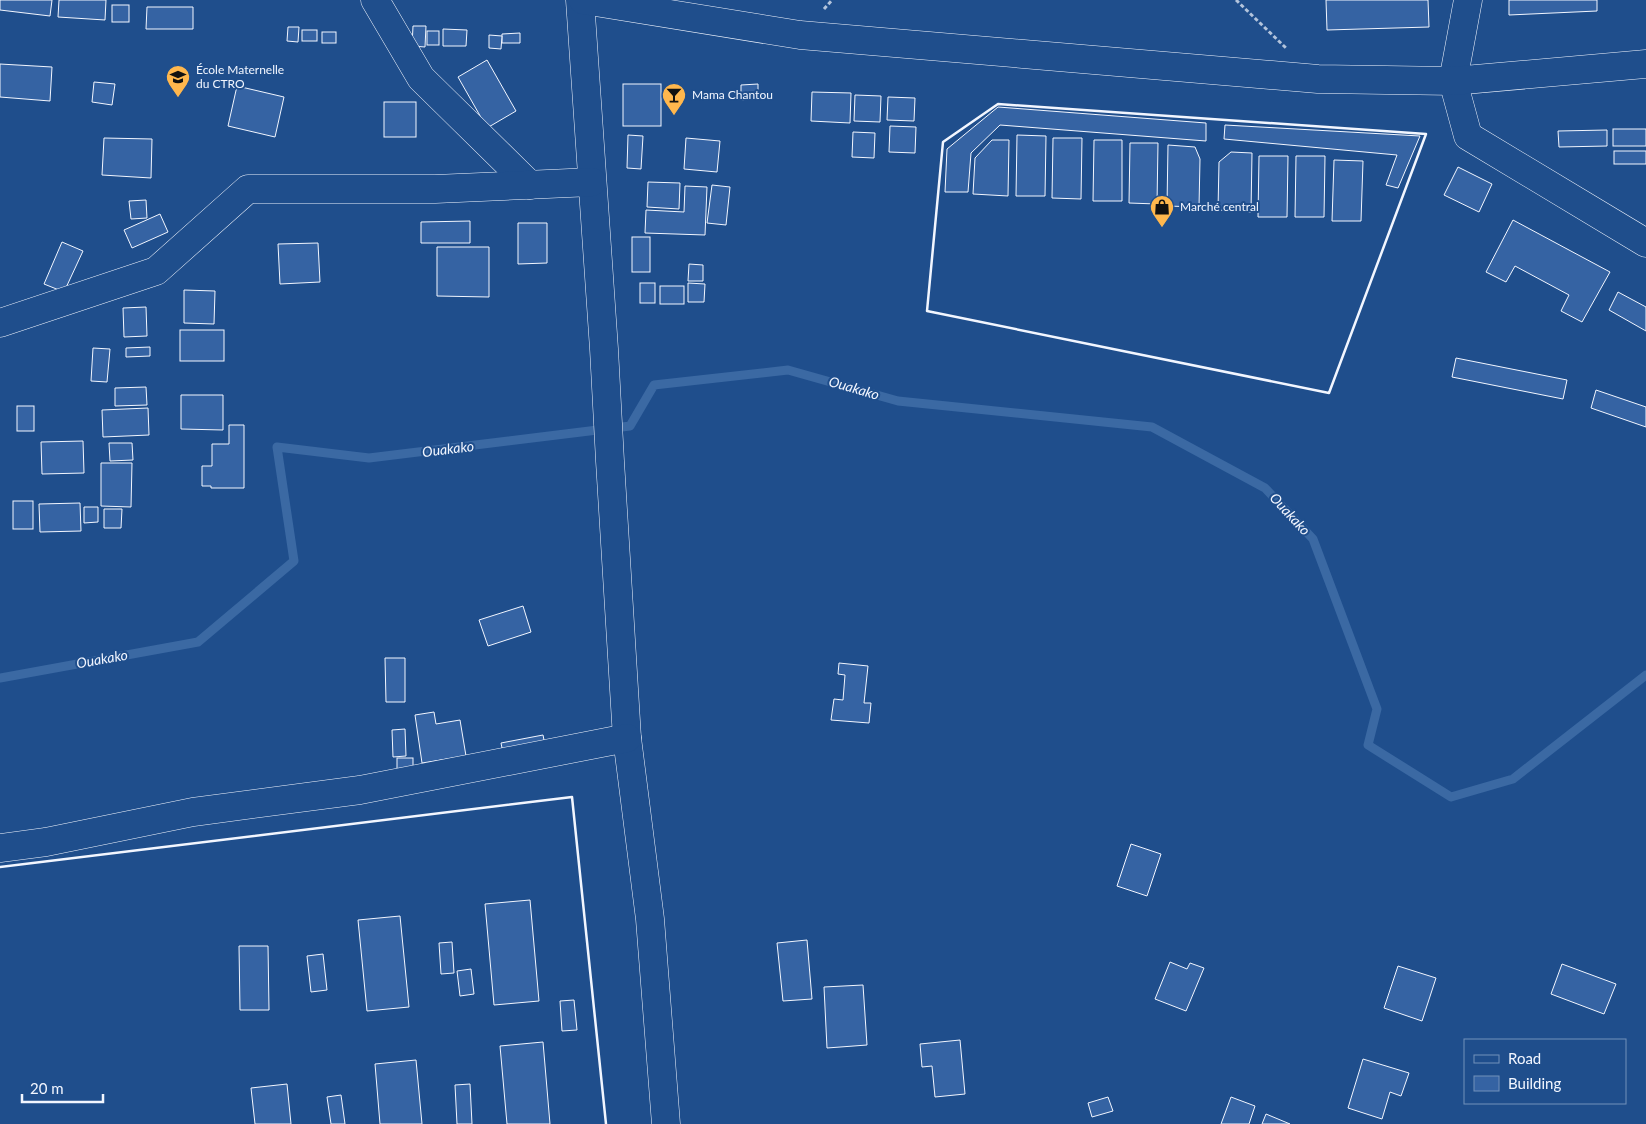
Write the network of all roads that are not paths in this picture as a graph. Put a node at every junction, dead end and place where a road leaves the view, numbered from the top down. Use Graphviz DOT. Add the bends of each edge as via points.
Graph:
graph roads {
  1 [pos="375,0"];
  2 [pos="581,0"];
  3 [pos="1468,0"];
  4 [pos="1646,64"];
  5 [pos="1453,81"];
  6 [pos="592,182"];
  7 [pos="530,185"];
  8 [pos="1646,243"];
  9 [pos="0,323"];
  10 [pos="627,738"];
  11 [pos="0,848"];
  12 [pos="666,1124"];
  1 -- 7 [label="street" via="421,78"];
  2 -- 5 [label="street" via="800,35 1318,79"];
  2 -- 6 [label="street"];
  3 -- 5 [label="street"];
  4 -- 5 [label="street"];
  5 -- 8 [label="street" via="1468,136"];
  6 -- 7 [label="street"];
  6 -- 10 [label="street"];
  7 -- 9 [label="street" via="435,189 248,189 156,271"];
  10 -- 11 [label="street" via="360,790 193,812 46,842"];
  10 -- 12 [label="street" via="650,919"];
}
